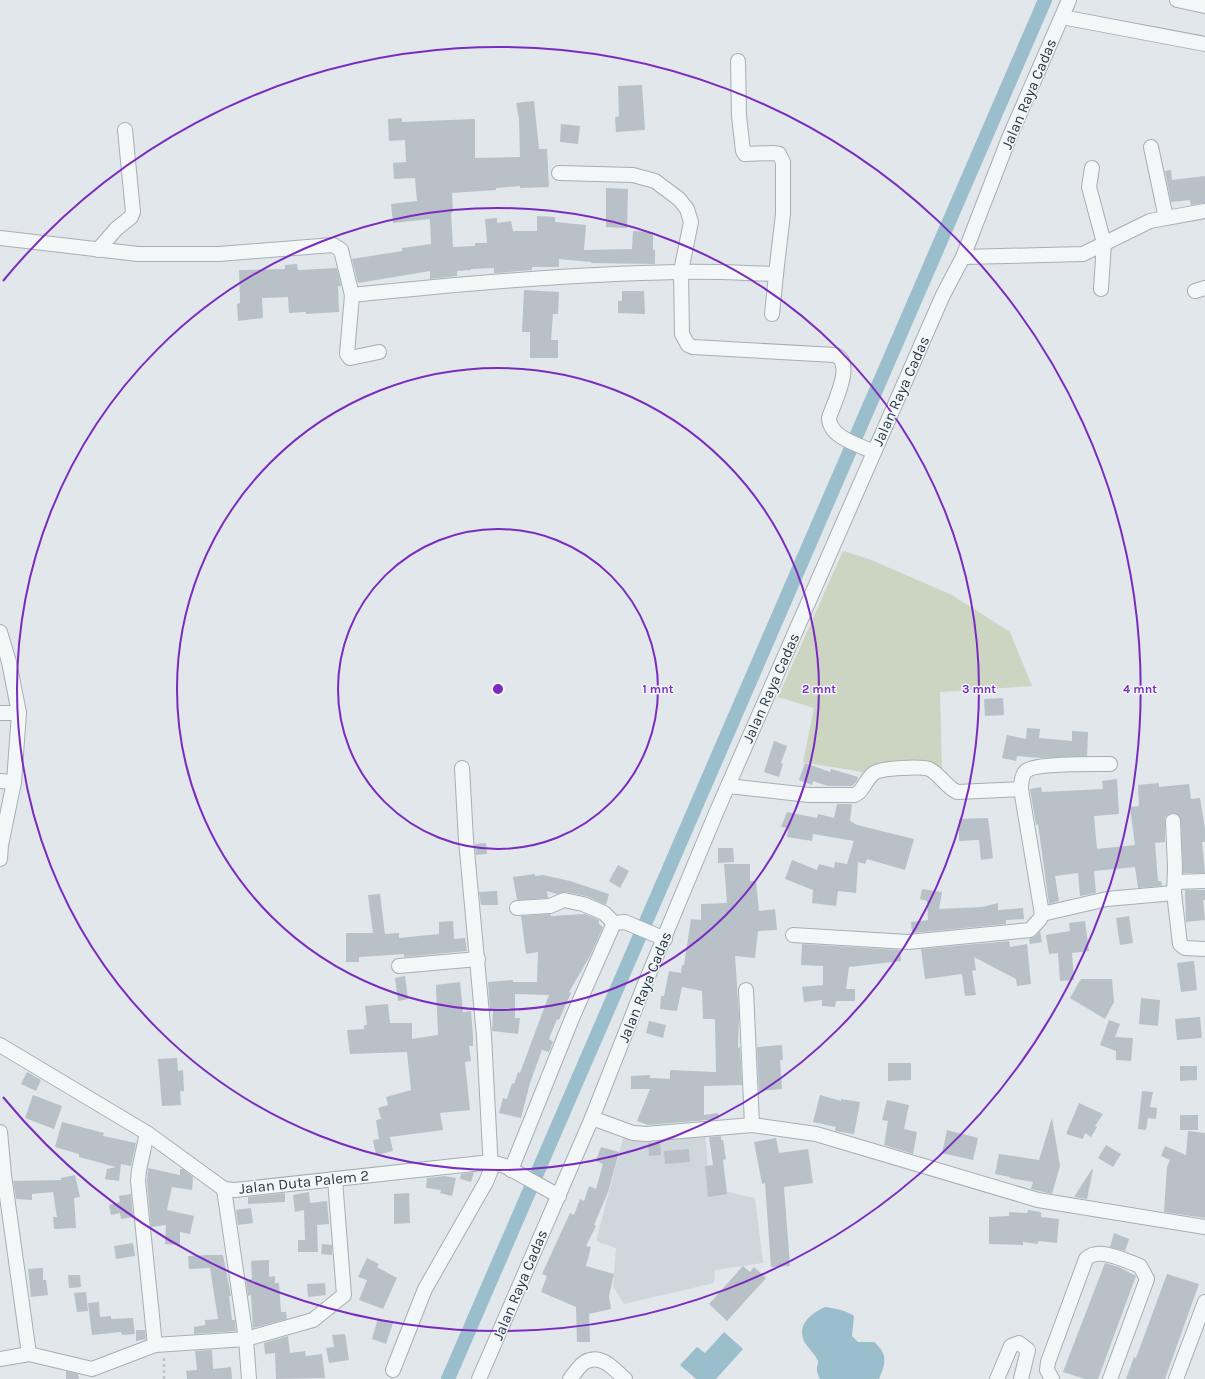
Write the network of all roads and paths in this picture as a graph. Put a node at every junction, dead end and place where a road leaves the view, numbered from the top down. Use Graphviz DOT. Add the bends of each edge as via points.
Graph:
graph roads {
  1 [pos="1069,0"];
  2 [pos="1177,0"];
  3 [pos="1205,6"];
  4 [pos="1062,18"];
  5 [pos="1205,44"];
  6 [pos="738,61"];
  7 [pos="125,130"];
  8 [pos="1151,147"];
  9 [pos="1092,168"];
  10 [pos="558,173"];
  11 [pos="1205,211"];
  12 [pos="1166,218"];
  13 [pos="0,238"];
  14 [pos="1104,243"];
  15 [pos="98,250"];
  16 [pos="963,257"];
  17 [pos="681,272"];
  18 [pos="776,274"];
  19 [pos="1101,289"];
  20 [pos="352,295"];
  21 [pos="772,314"];
  22 [pos="379,352"];
  23 [pos="870,450"];
  24 [pos="0,632"];
  25 [pos="4,662"];
  26 [pos="0,713"];
  27 [pos="19,713"];
  28 [pos="1110,764"];
  29 [pos="462,768"];
  30 [pos="0,781"];
  31 [pos="14,782"];
  32 [pos="728,786"];
  33 [pos="1021,789"];
  34 [pos="1173,821"];
  35 [pos="0,844"];
  36 [pos="0,859"];
  37 [pos="1205,882"];
  38 [pos="1175,887"];
  39 [pos="517,908"];
  40 [pos="1042,914"];
  41 [pos="619,922"];
  42 [pos="793,935"];
  43 [pos="660,937"];
  44 [pos="1205,949"];
  45 [pos="478,959"];
  46 [pos="399,966"];
  47 [pos="746,990"];
  48 [pos="0,1045"];
  49 [pos="592,1118"];
  50 [pos="752,1125"];
  51 [pos="0,1132"];
  52 [pos="146,1133"];
  53 [pos="491,1162"];
  54 [pos="511,1170"];
  55 [pos="2,1176"];
  56 [pos="335,1180"];
  57 [pos="224,1189"];
  58 [pos="555,1193"];
  59 [pos="1205,1227"];
  60 [pos="1205,1302"];
  61 [pos="246,1339"];
  62 [pos="160,1345"];
  63 [pos="28,1354"];
  64 [pos="0,1359"];
  65 [pos="393,1370"];
  66 [pos="93,1374"];
  67 [pos="164,1379"];
  68 [pos="249,1379"];
  69 [pos="480,1379"];
  70 [pos="570,1379"];
  71 [pos="581,1379"];
  72 [pos="614,1379"];
  73 [pos="625,1379"];
  74 [pos="997,1379"];
  75 [pos="1021,1379"];
  76 [pos="1052,1379"];
  77 [pos="1110,1379"];
  78 [pos="1176,1379"];
  1 -- 4 [label="street, Jalan Raya Cadas"];
  2 -- 3 [label="street"];
  4 -- 5 [label="street"];
  4 -- 16 [label="street, Jalan Raya Cadas" via="1010,138"];
  6 -- 18 [label="street" via="739,116 743,152 780,154 783,162 783,214"];
  7 -- 15 [label="street" via="134,212"];
  8 -- 12 [label="street"];
  9 -- 14 [label="street" via="1089,187"];
  10 -- 17 [label="street" via="633,175 655,181 679,198 687,209 691,222"];
  11 -- 12 [label="street"];
  12 -- 14 [label="street" via="1142,223"];
  13 -- 15 [label="street"];
  14 -- 16 [label="street" via="1076,255"];
  14 -- 19 [label="street"];
  15 -- 20 [label="street" via="138,254 219,254 332,245 341,250"];
  16 -- 23 [label="street, Jalan Raya Cadas"];
  17 -- 18 [label="street"];
  17 -- 20 [label="street" via="489,281"];
  17 -- 23 [label="street" via="682,334 688,345 839,356 845,371 829,423 835,433"];
  18 -- 21 [label="street"];
  20 -- 22 [label="street" via="346,354 350,358"];
  23 -- 32 [label="street, Jalan Raya Cadas"];
  24 -- 25 [label="street"];
  25 -- 27 [label="street"];
  26 -- 27 [label="street"];
  27 -- 31 [label="street"];
  28 -- 33 [label="street" via="1030,768 1023,777"];
  29 -- 45 [label="street" via="466,840"];
  30 -- 31 [label="street"];
  31 -- 35 [label="street"];
  32 -- 33 [label="street" via="810,795 854,795 860,792 877,771 924,768 957,792"];
  32 -- 43 [label="street, Jalan Raya Cadas"];
  33 -- 40 [label="street"];
  34 -- 38 [label="street"];
  35 -- 36 [label="street"];
  37 -- 38 [label="street"];
  38 -- 40 [label="street"];
  38 -- 44 [label="street" via="1180,944 1185,948"];
  39 -- 41 [label="street" via="550,906 564,900 583,904"];
  40 -- 42 [label="street" via="1036,924 1025,932 908,942"];
  41 -- 43 [label="street"];
  41 -- 54 [label="street" via="573,1016"];
  43 -- 49 [label="street, Jalan Raya Cadas" via="646,980"];
  45 -- 46 [label="street"];
  45 -- 53 [label="street"];
  47 -- 50 [label="street"];
  48 -- 52 [label="street, Jalan Duta Palem 2"];
  49 -- 50 [label="street" via="633,1133 646,1134"];
  49 -- 58 [label="street, Jalan Raya Cadas"];
  50 -- 59 [label="street" via="816,1134 1038,1200"];
  51 -- 55 [label="street"];
  52 -- 57 [label="street, Jalan Duta Palem 2"];
  52 -- 62 [label="street" via="138,1181"];
  53 -- 54 [label="street, Jalan Duta Palem 2"];
  53 -- 56 [label="street, Jalan Duta Palem 2"];
  53 -- 65 [label="street" via="492,1170 486,1182 425,1290"];
  54 -- 58 [label="street, Jalan Duta Palem 2"];
  55 -- 63 [label="street"];
  56 -- 57 [label="street, Jalan Duta Palem 2"];
  56 -- 61 [label="street" via="344,1295 313,1320"];
  57 -- 61 [label="street"];
  58 -- 69 [label="street, Jalan Raya Cadas"];
  60 -- 78 [label="street"];
  61 -- 62 [label="street"];
  61 -- 68 [label="street"];
  62 -- 66 [label="street"];
  62 -- 67 [label="path"];
  63 -- 64 [label="street"];
  63 -- 66 [label="street"];
  70 -- 73 [label="street" via="584,1363 594,1359 605,1361"];
  71 -- 72 [label="street" via="595,1367"];
  74 -- 75 [label="street" via="1011,1346 1018,1343 1028,1350"];
  76 -- 77 [label="street" via="1047,1370 1048,1362 1086,1259 1090,1255 1101,1253 1140,1266 1146,1278"];
}
